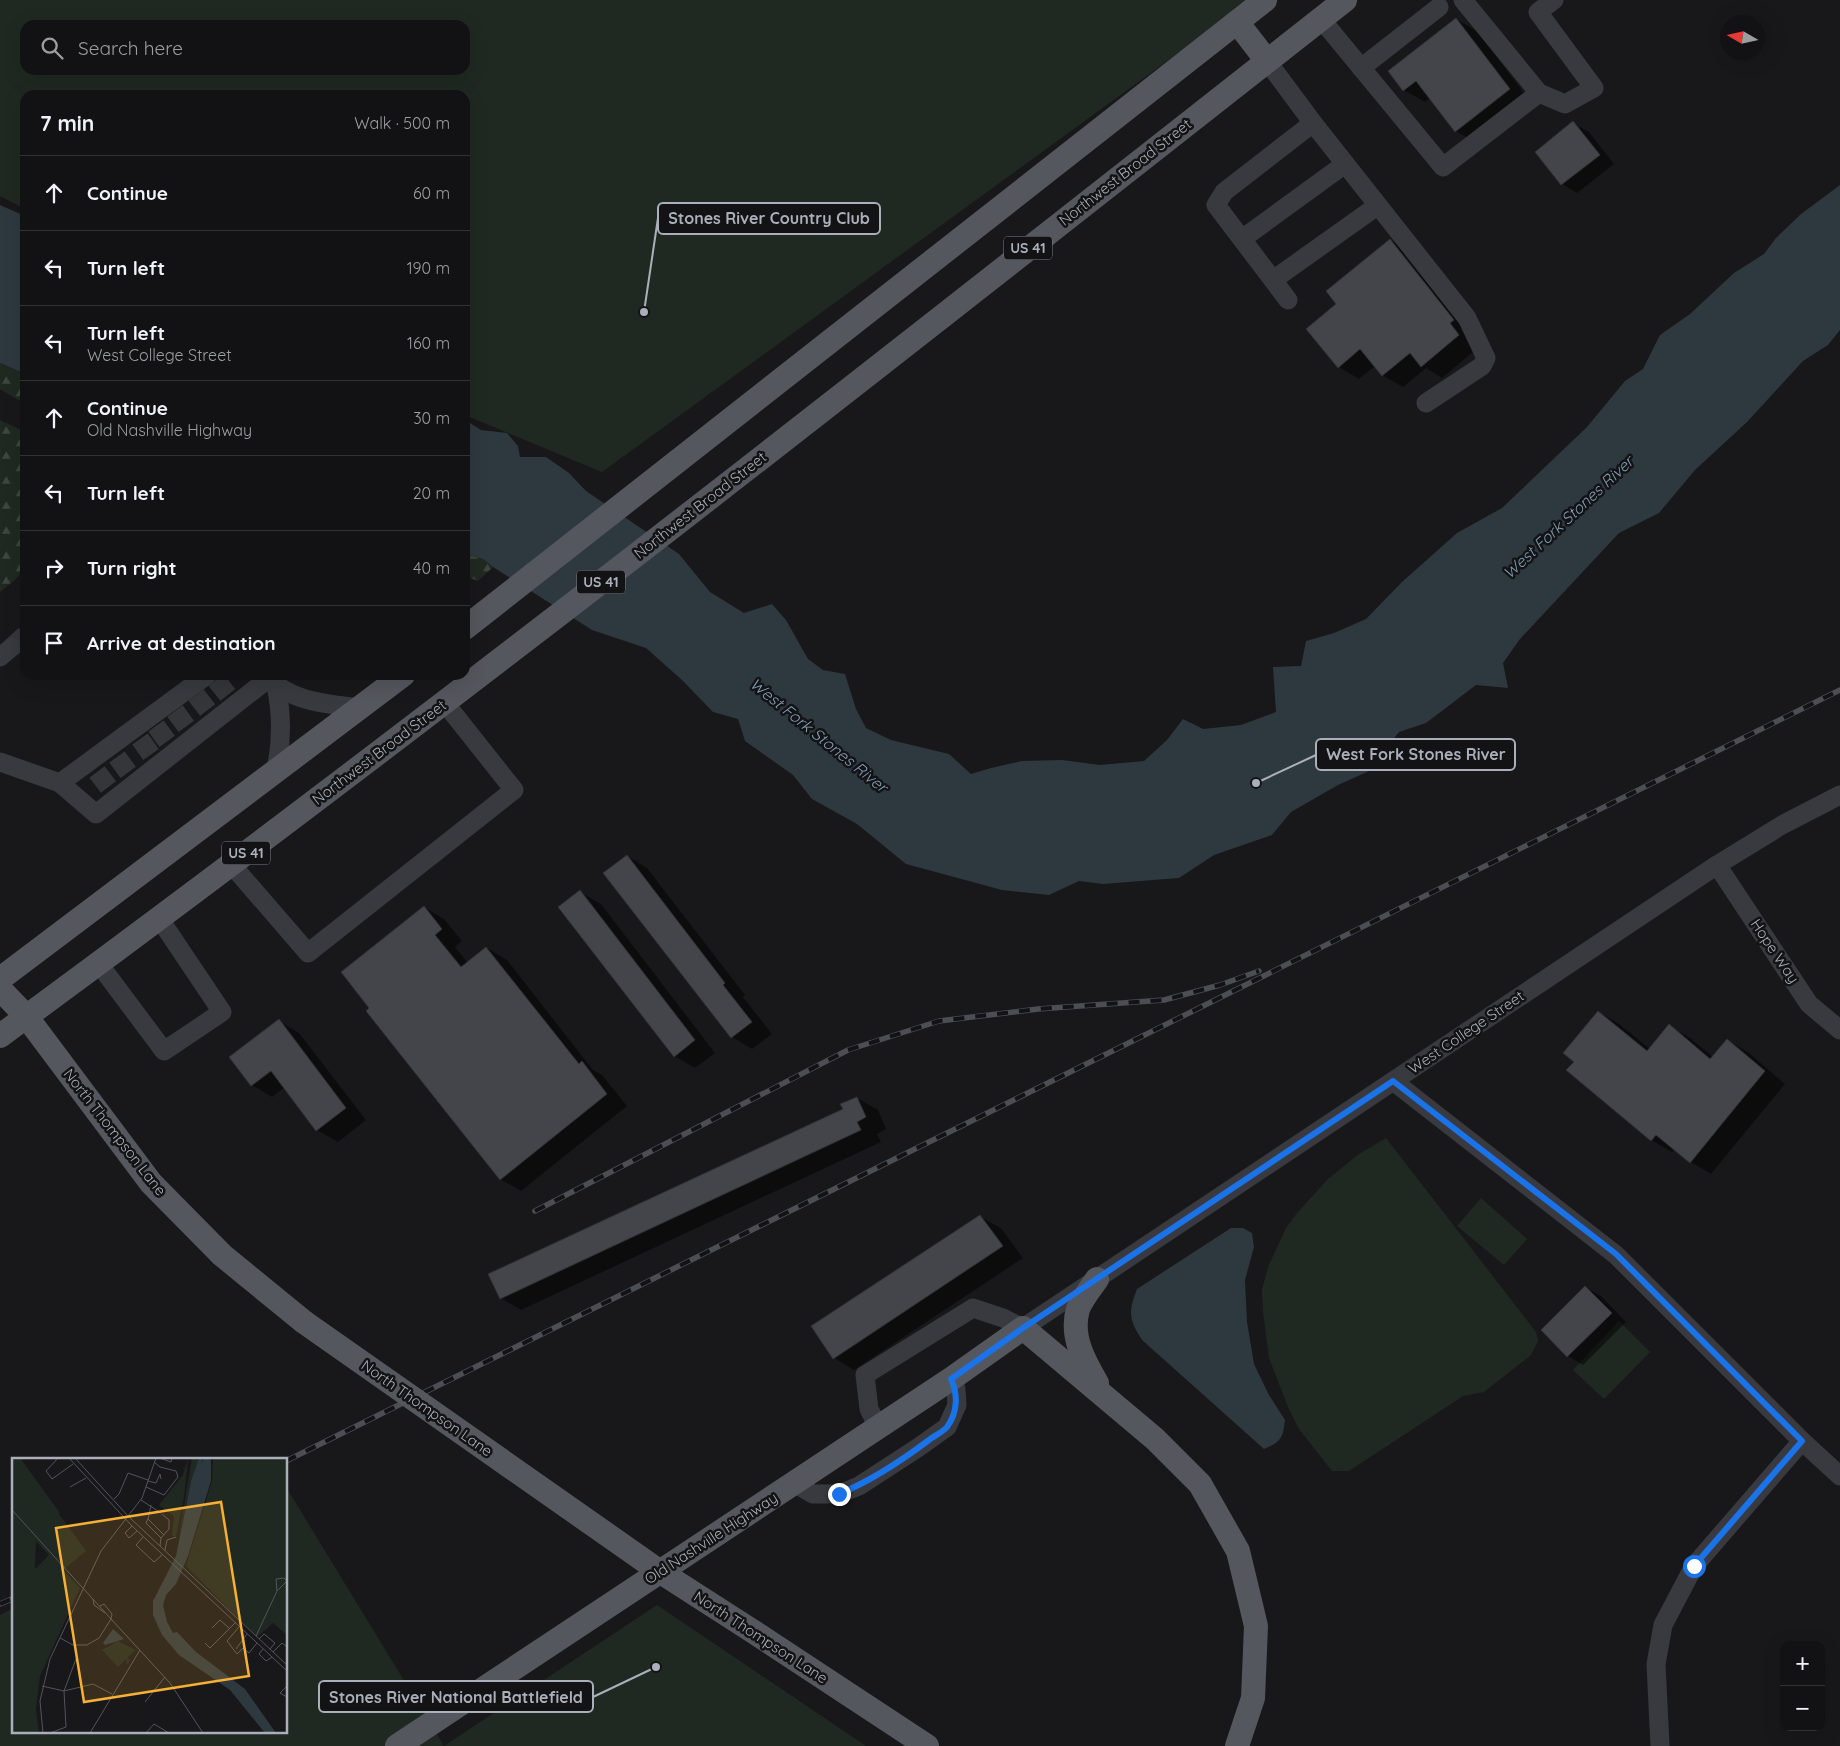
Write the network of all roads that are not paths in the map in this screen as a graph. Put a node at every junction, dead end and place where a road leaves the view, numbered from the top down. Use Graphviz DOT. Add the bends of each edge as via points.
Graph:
graph roads {
  1 [pos="1265,0"];
  2 [pos="1345,0"];
  3 [pos="1463,0"];
  4 [pos="1554,0"];
  5 [pos="1441,2"];
  6 [pos="1321,19"];
  7 [pos="1237,22"];
  8 [pos="1267,61"];
  9 [pos="1361,68"];
  10 [pos="1539,93"];
  11 [pos="1312,123"];
  12 [pos="1344,164"];
  13 [pos="1377,206"];
  14 [pos="1242,239"];
  15 [pos="1273,280"];
  16 [pos="1288,300"];
  17 [pos="1426,403"];
  18 [pos="470,624"];
  19 [pos="207,680"];
  20 [pos="270,680"];
  21 [pos="396,680"];
  22 [pos="445,702"];
  23 [pos="360,708"];
  24 [pos="0,762"];
  25 [pos="276,770"];
  26 [pos="60,783"];
  27 [pos="1840,795"];
  28 [pos="231,864"];
  29 [pos="1717,865"];
  30 [pos="160,918"];
  31 [pos="99,964"];
  32 [pos="0,979"];
  33 [pos="0,989"];
  34 [pos="26,1016"];
  35 [pos="1840,1030"];
  36 [pos="0,1036"];
  37 [pos="1393,1081"];
  38 [pos="1097,1279"];
  39 [pos="1023,1328"];
  40 [pos="951,1379"];
  41 [pos="1107,1399"];
  42 [pos="878,1427"];
  43 [pos="1802,1441"];
  44 [pos="1840,1476"];
  45 [pos="794,1483"];
  46 [pos="397,1746"];
  47 [pos="927,1746"];
  48 [pos="1237,1746"];
  49 [pos="1660,1746"];
  1 -- 7 [label="main road"];
  2 -- 6 [label="main road, Northwest Broad Street / US 41"];
  3 -- 10 [label="street"];
  4 -- 10 [label="street" via="1538,12 1594,88 1565,104"];
  5 -- 9 [label="street"];
  6 -- 8 [label="main road, Northwest Broad Street / US 41"];
  6 -- 9 [label="street"];
  7 -- 8 [label="main road"];
  7 -- 18 [label="main road"];
  8 -- 11 [label="street"];
  8 -- 22 [label="main road, Northwest Broad Street / US 41"];
  9 -- 10 [label="street" via="1444,167"];
  11 -- 12 [label="street"];
  11 -- 14 [label="street" via="1224,192 1216,205"];
  12 -- 13 [label="street"];
  12 -- 14 [label="street"];
  13 -- 15 [label="street"];
  13 -- 17 [label="street" via="1467,318 1486,358 1482,366"];
  14 -- 15 [label="street"];
  15 -- 16 [label="street"];
  19 -- 26 [label="street" via="93,767"];
  20 -- 23 [label="street" via="312,702"];
  20 -- 25 [label="street" via="279,700 282,736"];
  20 -- 26 [label="street" via="234,702 96,814"];
  21 -- 23 [label="main road"];
  22 -- 28 [label="main road, Northwest Broad Street / US 41"];
  22 -- 28 [label="street" via="514,790 308,953"];
  23 -- 25 [label="main road"];
  24 -- 26 [label="street"];
  25 -- 32 [label="main road"];
  27 -- 29 [label="street, West College Street" via="1782,825"];
  28 -- 30 [label="main road, Northwest Broad Street / US 41"];
  29 -- 35 [label="street, Hope Way" via="1809,1004"];
  29 -- 37 [label="street, West College Street"];
  30 -- 31 [label="main road, Northwest Broad Street / US 41"];
  30 -- 31 [label="street" via="222,1012 164,1051"];
  31 -- 34 [label="main road, Northwest Broad Street / US 41"];
  33 -- 34 [label="main road, North Thompson Lane"];
  34 -- 36 [label="main road, Northwest Broad Street / US 41"];
  34 -- 47 [label="main road, North Thompson Lane, bridge" via="151,1182 222,1255 304,1322 659,1571"];
  37 -- 38 [label="street, West College Street"];
  37 -- 43 [label="street" via="1616,1254"];
  38 -- 39 [label="street, West College Street"];
  38 -- 41 [label="main road" via="1079,1308 1075,1326 1082,1358"];
  39 -- 40 [label="main road, Old Nashville Highway"];
  39 -- 41 [label="main road"];
  39 -- 42 [label="street" via="973,1308 865,1375 869,1410"];
  40 -- 42 [label="main road, Old Nashville Highway"];
  40 -- 45 [label="street" via="956,1389 956,1405 947,1427 919,1447 859,1486 839,1494 813,1494"];
  41 -- 48 [label="main road" via="1155,1438 1200,1484 1238,1552 1256,1626 1253,1698"];
  42 -- 45 [label="main road, Old Nashville Highway"];
  43 -- 44 [label="street"];
  43 -- 49 [label="street" via="1694,1566 1663,1625 1656,1664"];
  45 -- 46 [label="main road, Old Nashville Highway"];
}
